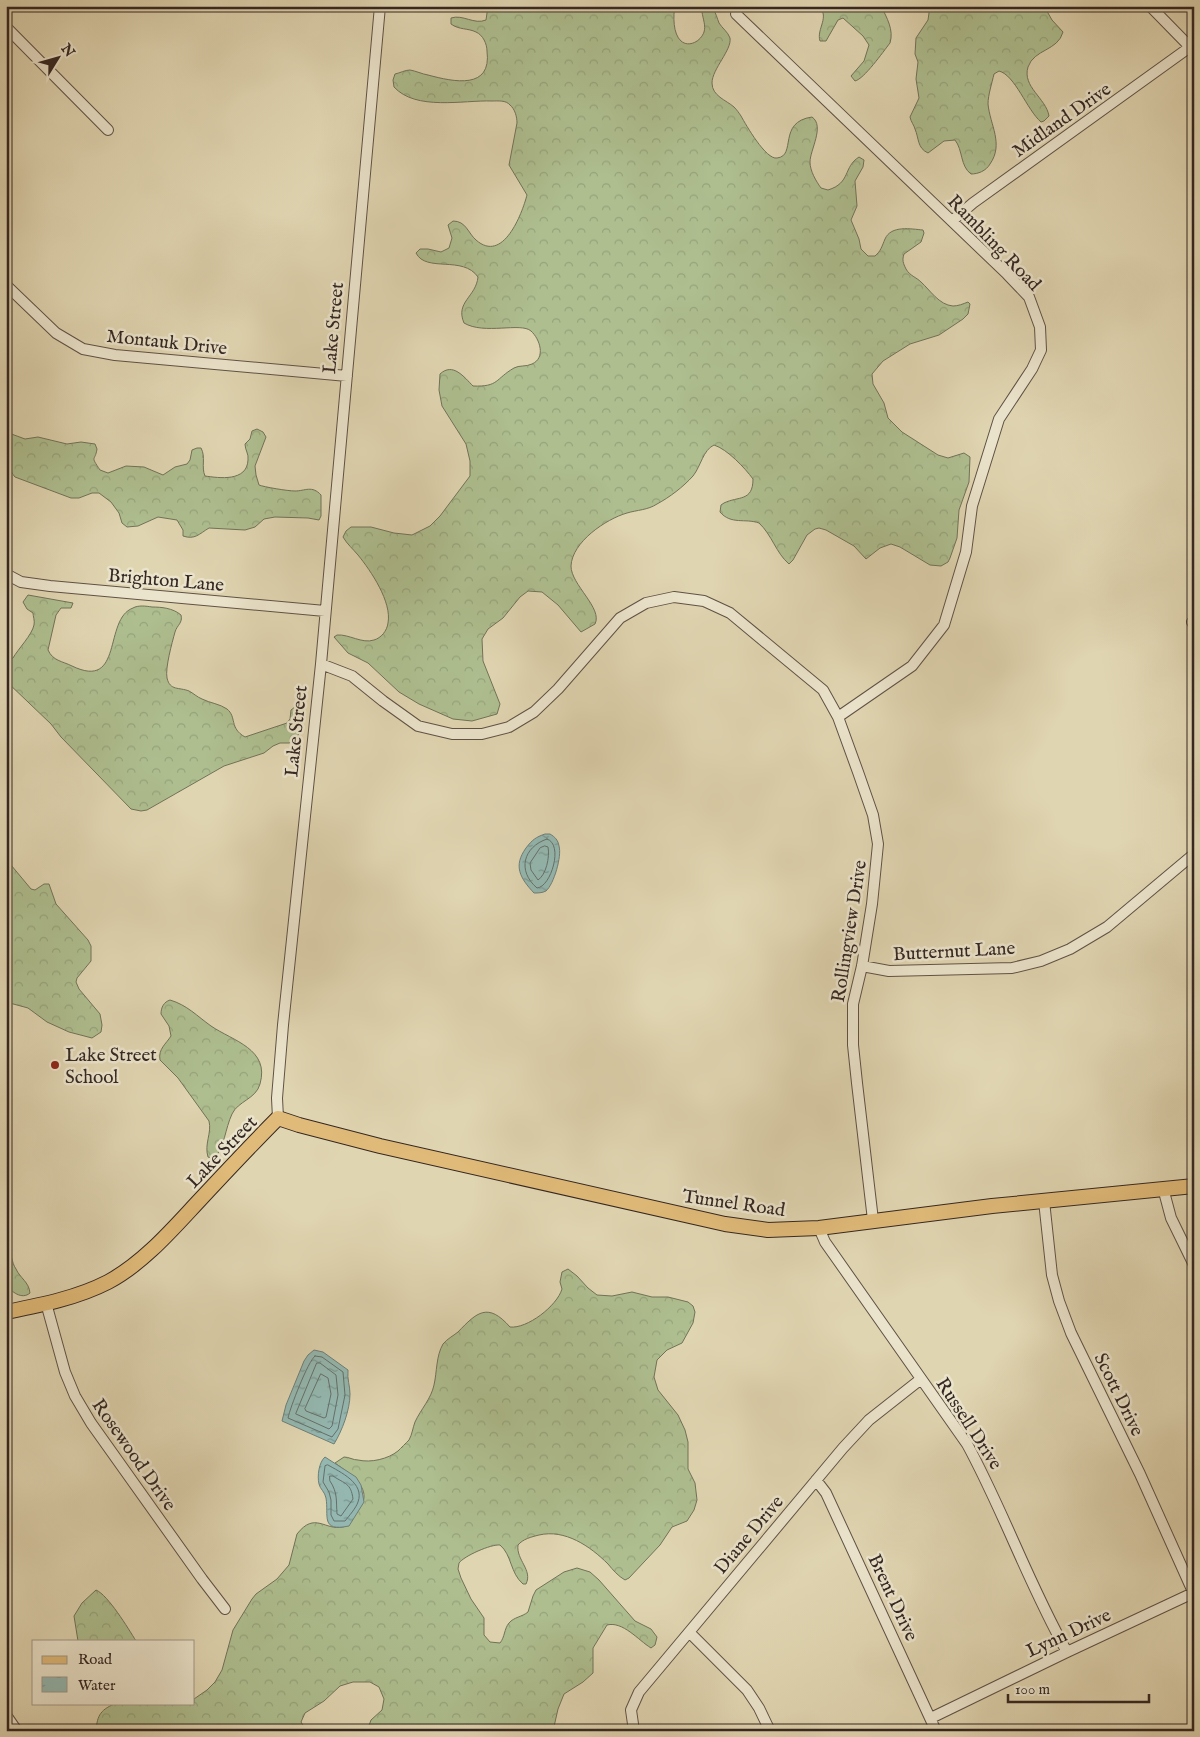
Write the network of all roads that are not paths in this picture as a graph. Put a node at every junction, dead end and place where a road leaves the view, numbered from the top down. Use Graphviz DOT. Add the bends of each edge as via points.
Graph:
graph roads {
  1 [pos="380,6"];
  2 [pos="1150,6"];
  3 [pos="736,14"];
  4 [pos="6,27"];
  5 [pos="1192,49"];
  6 [pos="108,130"];
  7 [pos="952,221"];
  8 [pos="6,285"];
  9 [pos="347,376"];
  10 [pos="6,574"];
  11 [pos="325,610"];
  12 [pos="321,664"];
  13 [pos="838,717"];
  14 [pos="1194,854"];
  15 [pos="862,966"];
  16 [pos="278,1118"];
  17 [pos="1194,1186"];
  18 [pos="1163,1188"];
  19 [pos="1044,1202"];
  20 [pos="873,1220"];
  21 [pos="819,1228"];
  22 [pos="1194,1265"];
  23 [pos="46,1303"];
  24 [pos="6,1312"];
  25 [pos="921,1379"];
  26 [pos="816,1480"];
  27 [pos="1194,1593"];
  28 [pos="225,1608"];
  29 [pos="690,1633"];
  30 [pos="1067,1652"];
  31 [pos="6,1715"];
  32 [pos="931,1718"];
  33 [pos="17,1731"];
  34 [pos="634,1731"];
  35 [pos="770,1731"];
  36 [pos="936,1731"];
  1 -- 9 [label="street, Lake Street"];
  2 -- 5 [label="street"];
  3 -- 7 [label="street, Rambling Road"];
  4 -- 6 [label="street"];
  5 -- 7 [label="street, Midland Drive"];
  7 -- 13 [label="street, Rambling Road" via="1029,297 1040,327 1041,350 999,419 975,497 966,552 944,625 912,666"];
  8 -- 9 [label="street, Montauk Drive" via="56,333 83,349 115,355"];
  9 -- 11 [label="street, Lake Street"];
  10 -- 11 [label="street, Brighton Lane" via="21,582 50,586"];
  11 -- 12 [label="street, Lake Street"];
  12 -- 13 [label="street, Rollingview Drive" via="352,676 418,726 452,734 482,734 509,727 534,712 620,618 646,603 674,597 704,601 730,613 823,690"];
  12 -- 16 [label="street, Lake Street" via="283,1025"];
  13 -- 15 [label="street, Rollingview Drive" via="873,815 878,844"];
  14 -- 15 [label="street, Butternut Lane" via="1107,927 1070,949 1040,960 1012,968 889,972"];
  15 -- 20 [label="street, Rollingview Drive" via="853,1004 853,1045"];
  16 -- 21 [label="main road, Tunnel Road" via="357,1140 725,1224 768,1230"];
  16 -- 23 [label="main road, Lake Street" via="174,1228 137,1261 110,1281 89,1291"];
  17 -- 18 [label="main road, Tunnel Road"];
  18 -- 19 [label="main road, Tunnel Road"];
  18 -- 22 [label="street" via="1171,1218"];
  19 -- 20 [label="main road, Tunnel Road"];
  19 -- 27 [label="street, Scott Drive" via="1052,1276 1071,1333"];
  20 -- 21 [label="main road, Tunnel Road"];
  21 -- 25 [label="street, Russell Drive" via="825,1242"];
  23 -- 24 [label="main road, Lake Street"];
  23 -- 28 [label="street, Rosewood Drive" via="75,1396 91,1423"];
  25 -- 26 [label="street, Diane Drive" via="869,1420"];
  25 -- 30 [label="street, Russell Drive" via="984,1474 1048,1619"];
  26 -- 29 [label="street, Diane Drive"];
  26 -- 32 [label="street, Brent Drive" via="826,1493"];
  27 -- 30 [label="street, Lynn Drive"];
  29 -- 34 [label="street, Diane Drive" via="639,1692 631,1710"];
  29 -- 35 [label="street" via="747,1690"];
  30 -- 32 [label="street, Lynn Drive"];
  31 -- 33 [label="street"];
  32 -- 36 [label="street, Brent Drive"];
}
